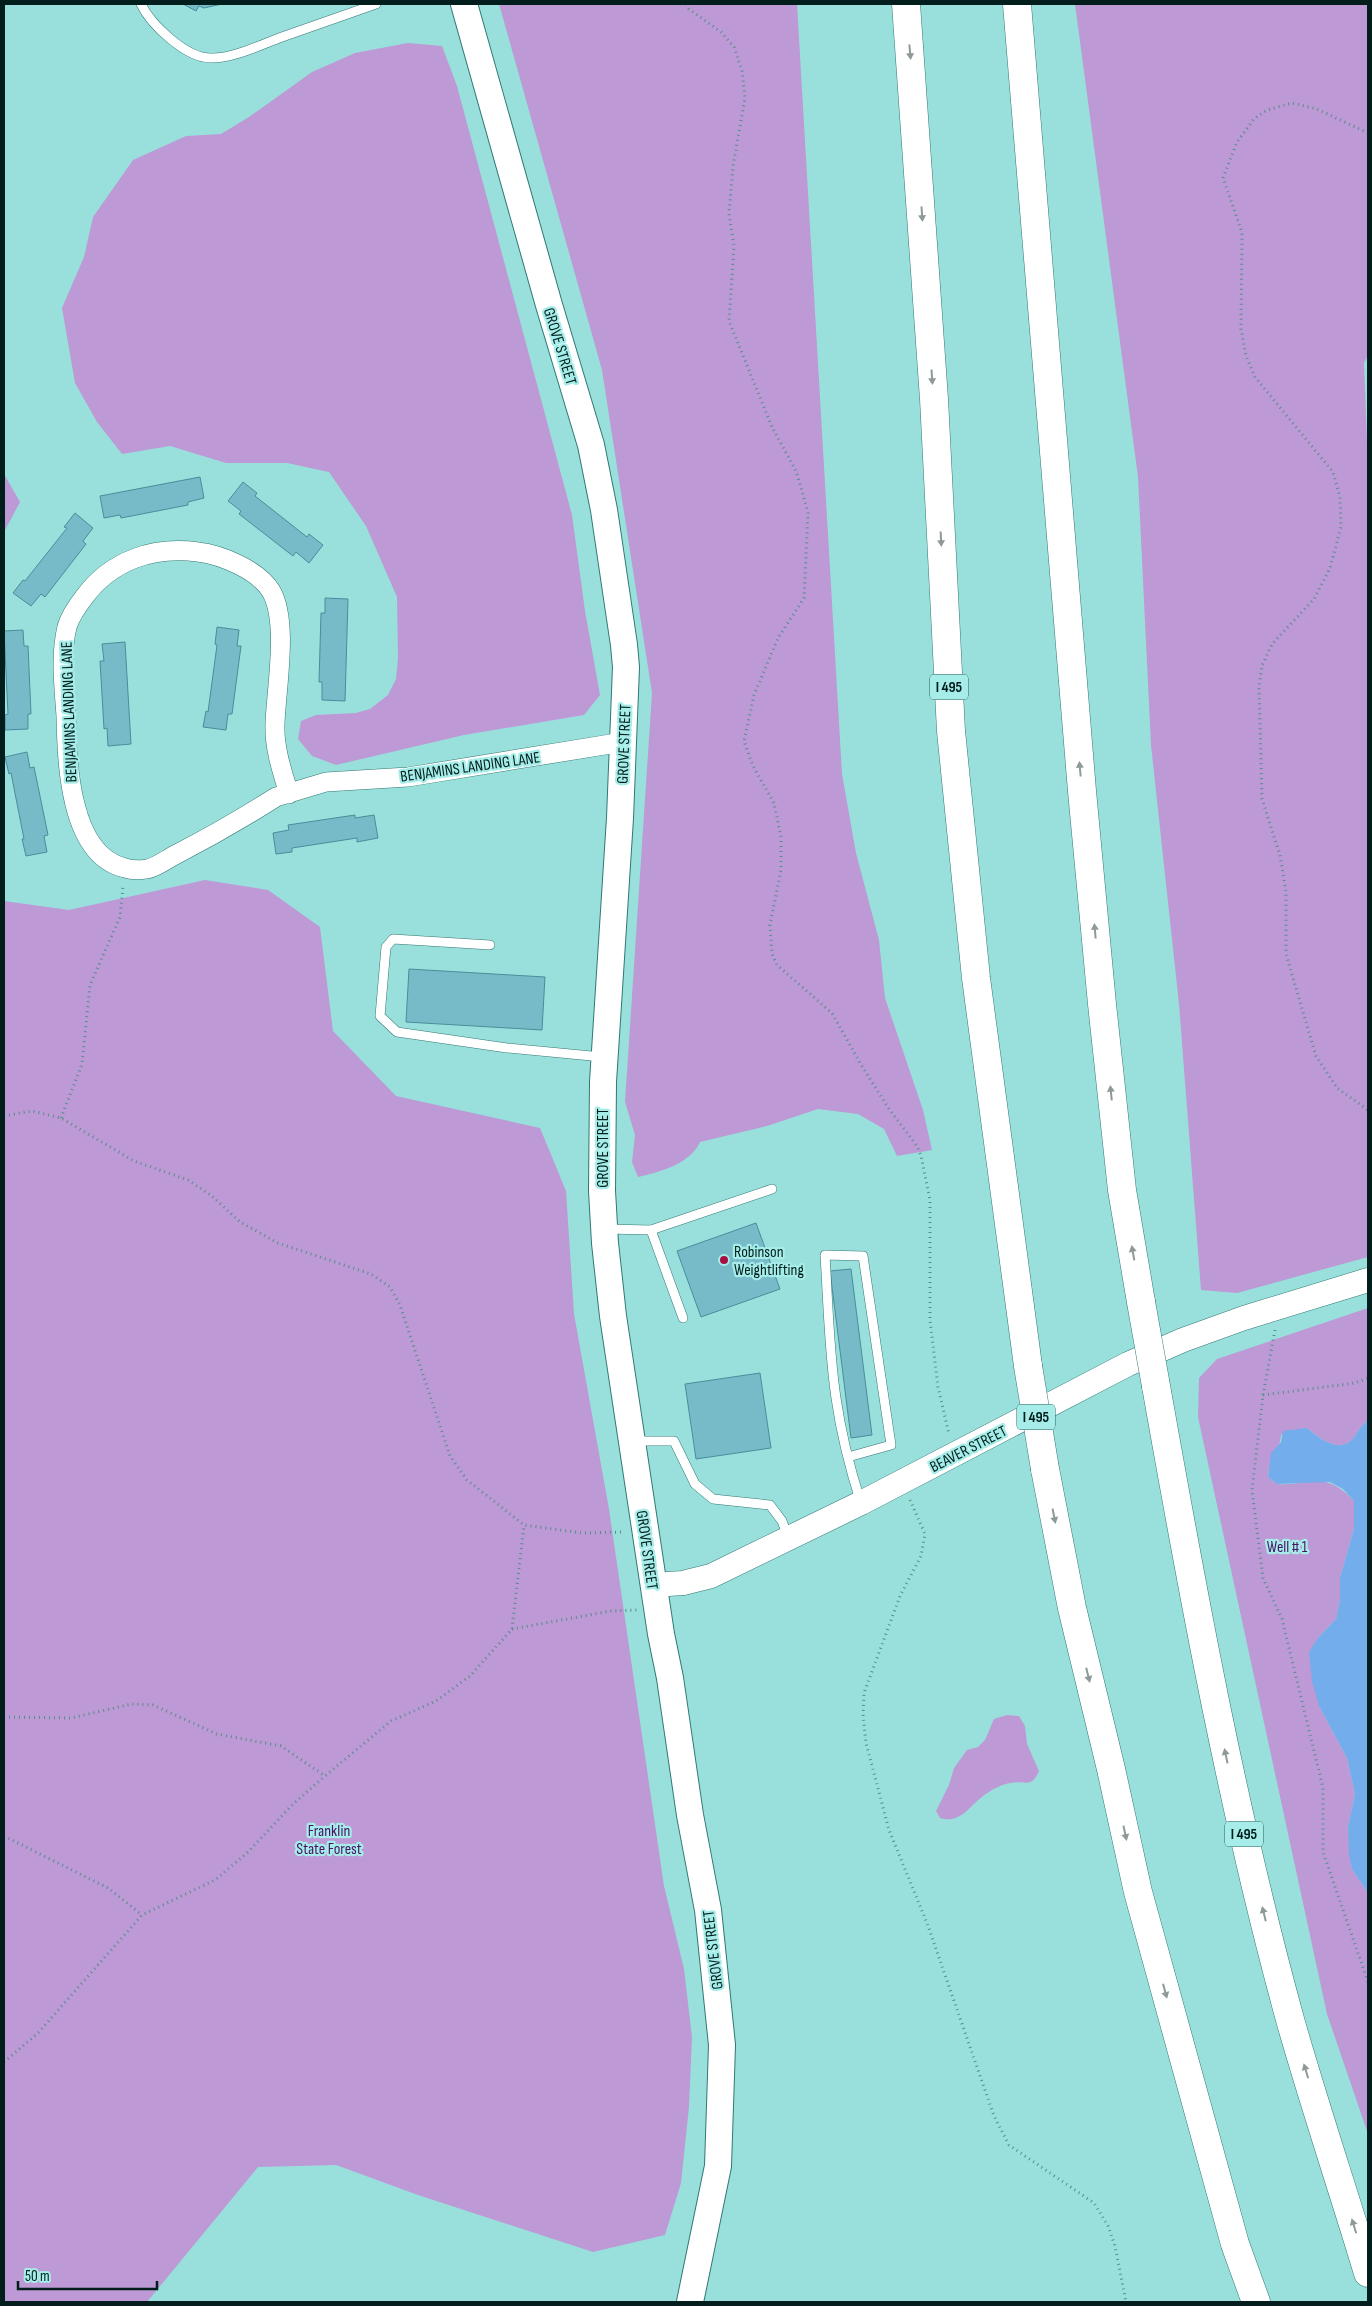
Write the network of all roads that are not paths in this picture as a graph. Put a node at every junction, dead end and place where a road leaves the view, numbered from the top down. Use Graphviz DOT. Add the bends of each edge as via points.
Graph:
graph roads {
  1 [pos="141,4"];
  2 [pos="376,4"];
  3 [pos="464,4"];
  4 [pos="906,4"];
  5 [pos="1016,4"];
  6 [pos="623,742"];
  7 [pos="289,794"];
  8 [pos="490,945"];
  9 [pos="604,1057"];
  10 [pos="772,1189"];
  11 [pos="604,1229"];
  12 [pos="651,1230"];
  13 [pos="1368,1280"];
  14 [pos="683,1318"];
  15 [pos="632,1441"];
  16 [pos="848,1457"];
  17 [pos="861,1503"];
  18 [pos="789,1539"];
  19 [pos="655,1596"];
  20 [pos="1368,2273"];
  21 [pos="690,2302"];
  22 [pos="1256,2302"];
  1 -- 2 [label="lane" via="152,22 184,48 211,58 257,46"];
  3 -- 6 [label="main road, GROVE STREET" via="548,305 591,445 624,645"];
  4 -- 22 [label="highway, I 495, one-way, bridge" via="934,399 951,731 976,978 1028,1366 1072,1608 1138,1892 1235,2244"];
  20 -- 5 [label="highway, I 495, one-way, bridge" via="1291,2023 1237,1806 1194,1604 1122,1190 1080,771"];
  6 -- 7 [label="street, BENJAMINS LANDING LANE" via="408,777 326,782"];
  6 -- 9 [label="main road, GROVE STREET"];
  7 -- 7 [label="street, BENJAMINS LANDING LANE" via="276,797 148,869 124,868 96,851 85,831 71,789 63,649 68,625 78,605 103,574 143,554 189,551 227,558 271,590 280,635 275,726 279,762"];
  8 -- 9 [label="lane" via="393,939 386,947 380,1016 397,1032 506,1048"];
  9 -- 11 [label="main road, GROVE STREET"];
  10 -- 12 [label="lane"];
  11 -- 12 [label="lane"];
  11 -- 15 [label="main road, GROVE STREET"];
  12 -- 14 [label="lane"];
  13 -- 17 [label="street, BEAVER STREET" via="1270,1309 1128,1364"];
  15 -- 18 [label="lane" via="674,1441 695,1484 713,1499 770,1506 782,1521"];
  15 -- 19 [label="main road, GROVE STREET"];
  16 -- 16 [label="lane" via="836,1398 825,1255 863,1256 891,1445"];
  16 -- 17 [label="lane"];
  17 -- 18 [label="street, BEAVER STREET"];
  18 -- 19 [label="street, BEAVER STREET" via="711,1576 683,1583"];
  19 -- 21 [label="main road, GROVE STREET" via="708,1910 722,2045 718,2166"];
}
